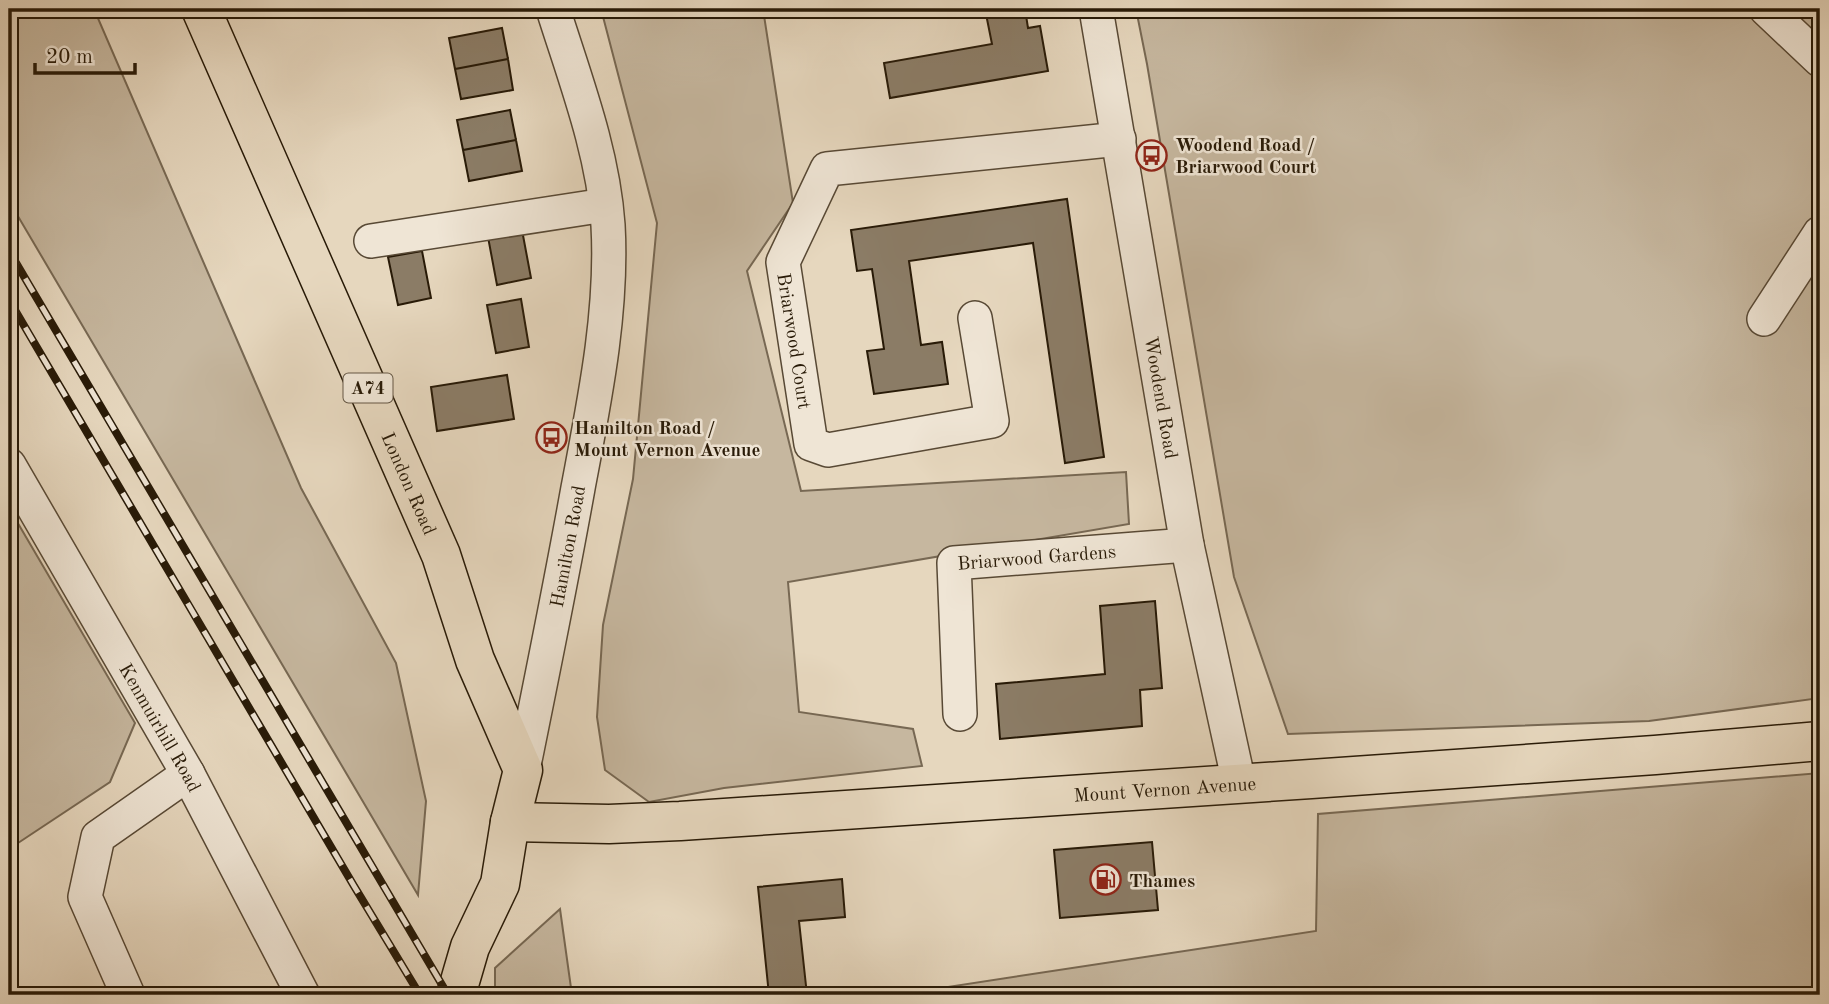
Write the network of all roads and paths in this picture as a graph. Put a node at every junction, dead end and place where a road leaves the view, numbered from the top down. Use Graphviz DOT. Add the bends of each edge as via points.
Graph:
graph roads {
  1 [pos="201,9"];
  2 [pos="553,9"];
  3 [pos="1096,9"];
  4 [pos="1766,9"];
  5 [pos="1820,60"];
  6 [pos="1119,139"];
  7 [pos="605,205"];
  8 [pos="1820,233"];
  9 [pos="371,242"];
  10 [pos="975,318"];
  11 [pos="1764,319"];
  12 [pos="9,465"];
  13 [pos="1187,545"];
  14 [pos="960,714"];
  15 [pos="1820,741"];
  16 [pos="523,770"];
  17 [pos="188,774"];
  18 [pos="1239,783"];
  19 [pos="510,822"];
  20 [pos="128,995"];
  21 [pos="303,995"];
  22 [pos="456,995"];
  1 -- 16 [label="main road, London Road / A74" via="441,555 475,660"];
  2 -- 7 [label="street, Hamilton Road" via="594,142"];
  3 -- 6 [label="street, Woodend Road"];
  4 -- 5 [label="street"];
  6 -- 10 [label="street, Briarwood Court" via="827,169 783,262 811,444 828,450 992,421"];
  6 -- 13 [label="street, Woodend Road"];
  7 -- 9 [label="street"];
  7 -- 16 [label="street, Hamilton Road" via="609,260 596,397"];
  8 -- 11 [label="street"];
  12 -- 17 [label="street, Kenmuirhill Road"];
  13 -- 14 [label="street, Briarwood Gardens" via="954,563"];
  13 -- 18 [label="street, Woodend Road"];
  15 -- 18 [label="main road, Mount Vernon Avenue"];
  16 -- 19 [label="main road, Hamilton Road"];
  17 -- 20 [label="street" via="98,837 85,897"];
  17 -- 21 [label="street, Kenmuirhill Road"];
  18 -- 19 [label="main road, Mount Vernon Avenue" via="680,821"];
  19 -- 22 [label="main road, Hamilton Road" via="500,884 470,947"];
}
